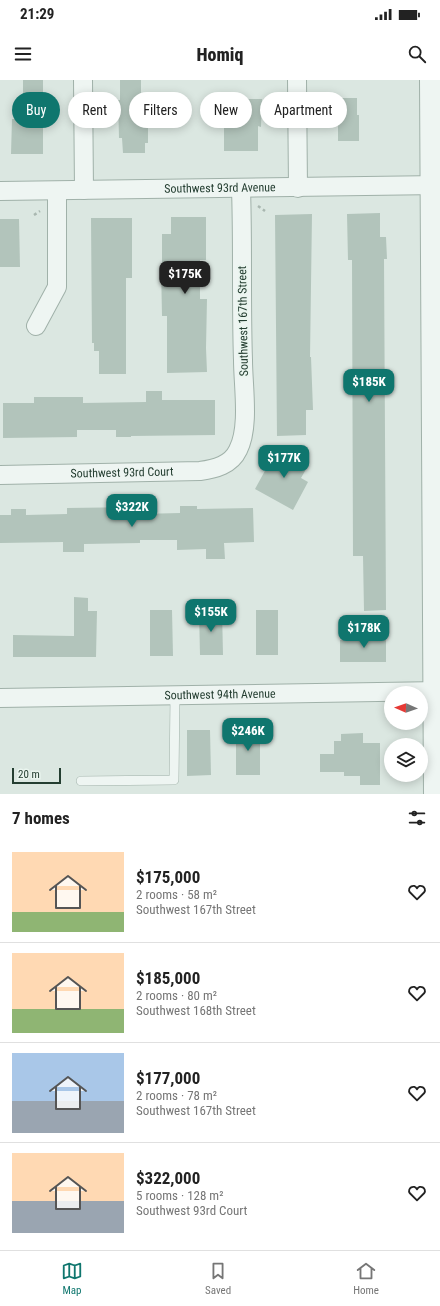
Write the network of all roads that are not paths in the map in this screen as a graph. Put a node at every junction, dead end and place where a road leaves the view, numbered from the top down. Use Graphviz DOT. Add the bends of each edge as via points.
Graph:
graph roads {
  1 [pos="83,80"];
  2 [pos="297,80"];
  3 [pos="431,80"];
  4 [pos="436,185"];
  5 [pos="298,188"];
  6 [pos="241,189"];
  7 [pos="57,190"];
  8 [pos="84,190"];
  9 [pos="0,191"];
  10 [pos="36,326"];
  11 [pos="437,444"];
  12 [pos="238,452"];
  13 [pos="0,475"];
  14 [pos="438,691"];
  15 [pos="175,695"];
  16 [pos="0,698"];
  17 [pos="81,781"];
  18 [pos="435,794"];
  1 -- 8 [label="street"];
  2 -- 5 [label="street"];
  3 -- 4 [label="street"];
  4 -- 5 [label="street, Southwest 93rd Avenue"];
  4 -- 11 [label="street"];
  5 -- 6 [label="street, Southwest 93rd Avenue"];
  6 -- 8 [label="street, Southwest 93rd Avenue"];
  6 -- 12 [label="street, Southwest 167th Street" via="244,428"];
  7 -- 8 [label="street, Southwest 93rd Avenue"];
  7 -- 9 [label="street, Southwest 93rd Avenue"];
  7 -- 10 [label="street" via="57,287"];
  11 -- 14 [label="street"];
  12 -- 13 [label="street, Southwest 93rd Court" via="219,467 200,471"];
  14 -- 15 [label="street, Southwest 94th Avenue"];
  14 -- 18 [label="street"];
  15 -- 16 [label="street, Southwest 94th Avenue"];
  15 -- 17 [label="lane" via="174,780"];
}
